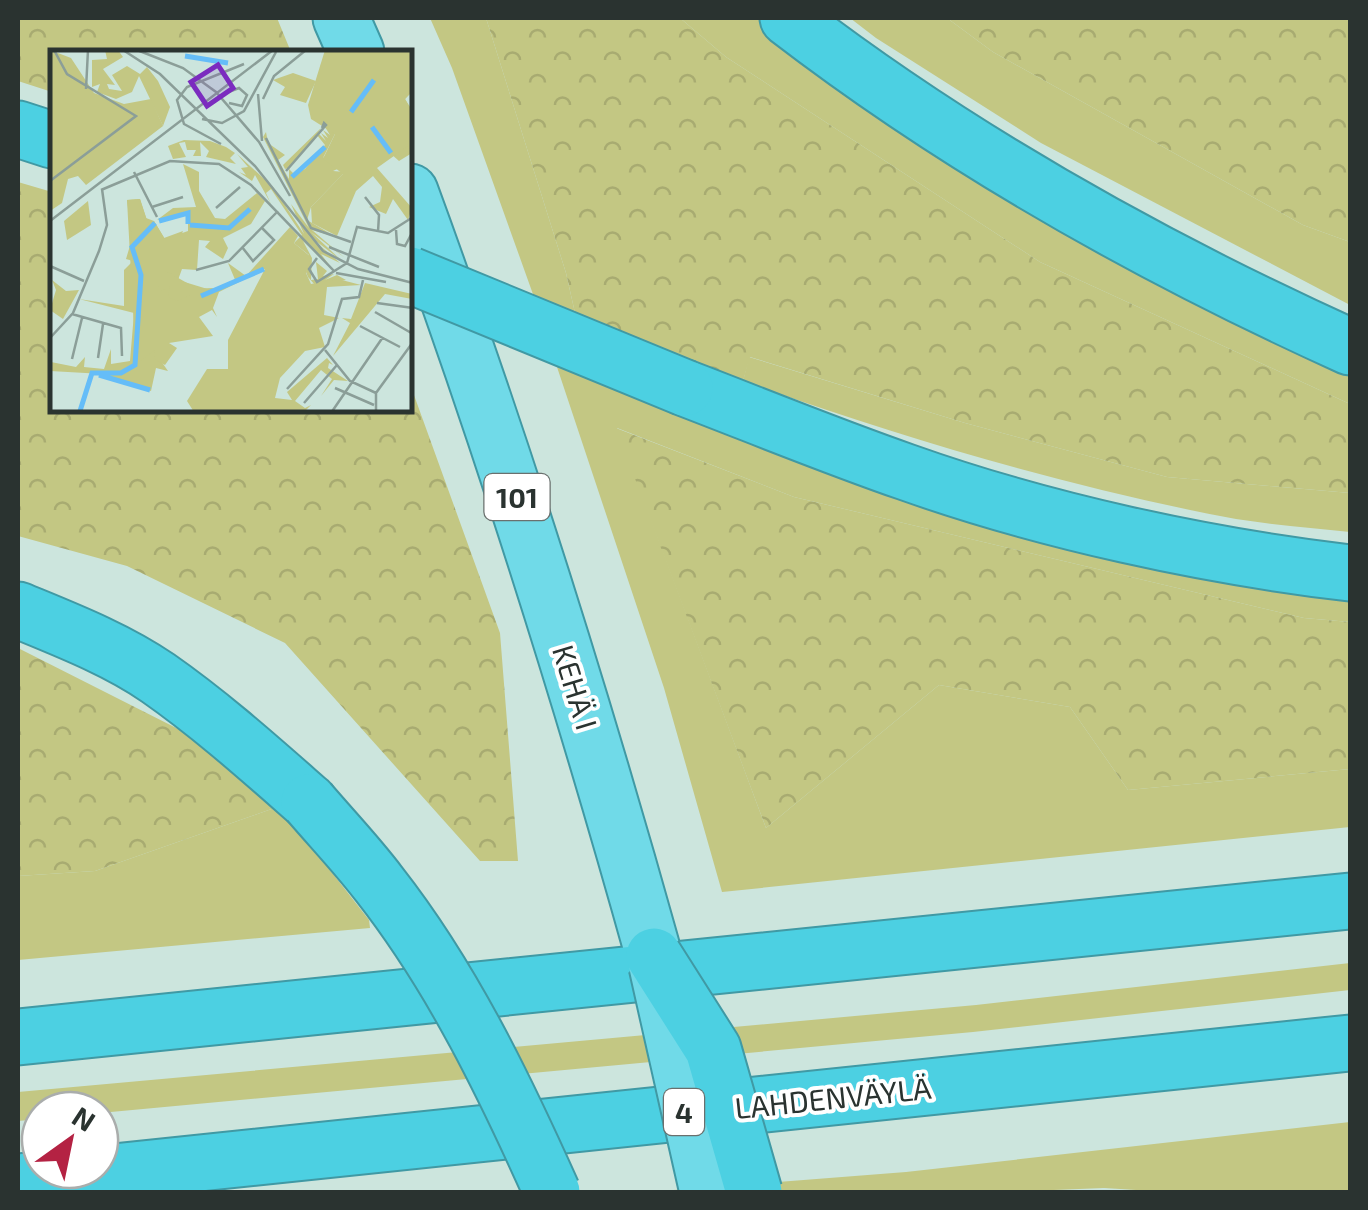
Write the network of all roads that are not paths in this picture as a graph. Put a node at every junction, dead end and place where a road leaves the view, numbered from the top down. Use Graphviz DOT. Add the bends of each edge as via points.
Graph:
graph roads {
  1 [pos="342,18"];
  2 [pos="788,18"];
  3 [pos="355,50"];
  4 [pos="18,129"];
  5 [pos="50,139"];
  6 [pos="412,198"];
  7 [pos="412,276"];
  8 [pos="1350,347"];
  9 [pos="1350,573"];
  10 [pos="18,610"];
  11 [pos="1350,901"];
  12 [pos="654,956"];
  13 [pos="18,1037"];
  14 [pos="1350,1043"];
  15 [pos="18,1182"];
  16 [pos="552,1192"];
  17 [pos="708,1192"];
  18 [pos="754,1192"];
  1 -- 3 [label="highway"];
  2 -- 8 [label="highway" via="1047,192 1162,258"];
  4 -- 5 [label="highway"];
  6 -- 12 [label="highway, KEHÄ I / 101" via="498,436"];
  7 -- 9 [label="highway, bridge" via="908,473 1083,524"];
  10 -- 16 [label="highway, bridge" via="154,676 309,802 380,885 448,986 503,1083"];
  11 -- 13 [label="highway"];
  12 -- 17 [label="highway, KEHÄ I / 101, bridge"];
  12 -- 18 [label="highway, bridge" via="713,1049"];
  14 -- 15 [label="highway, LAHDENVÄYLÄ / 4"];
}
